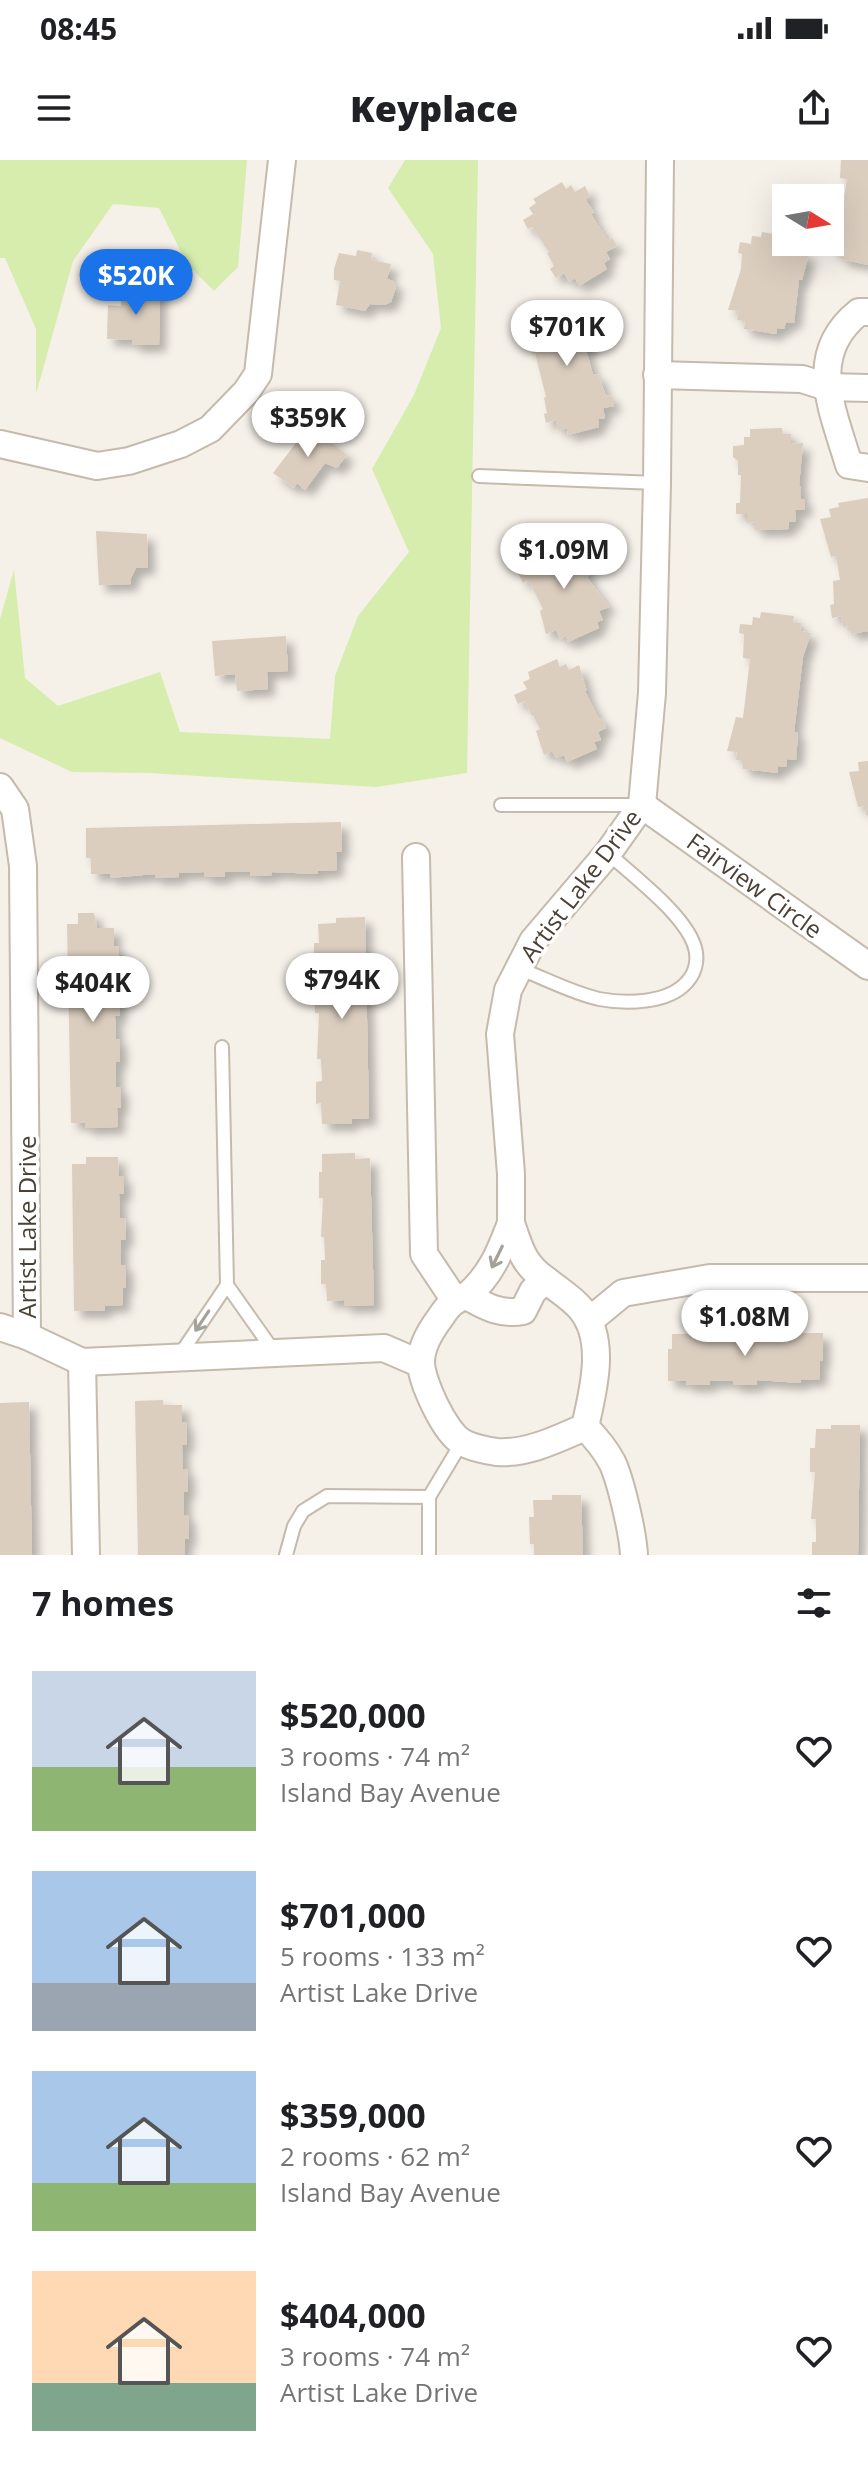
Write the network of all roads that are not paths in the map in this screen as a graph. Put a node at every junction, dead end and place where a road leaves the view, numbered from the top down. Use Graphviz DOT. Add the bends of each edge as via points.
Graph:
graph roads {
  1 [pos="282,160"];
  2 [pos="660,160"];
  3 [pos="868,312"];
  4 [pos="657,375"];
  5 [pos="827,387"];
  6 [pos="868,388"];
  7 [pos="0,444"];
  8 [pos="868,468"];
  9 [pos="479,476"];
  10 [pos="657,483"];
  11 [pos="0,787"];
  12 [pos="501,805"];
  13 [pos="642,805"];
  14 [pos="608,853"];
  15 [pos="416,857"];
  16 [pos="868,966"];
  17 [pos="518,968"];
  18 [pos="222,1047"];
  19 [pos="511,1223"];
  20 [pos="868,1278"];
  21 [pos="546,1280"];
  22 [pos="227,1285"];
  23 [pos="461,1297"];
  24 [pos="589,1321"];
  25 [pos="0,1327"];
  26 [pos="27,1336"];
  27 [pos="275,1353"];
  28 [pos="178,1358"];
  29 [pos="82,1362"];
  30 [pos="421,1364"];
  31 [pos="585,1427"];
  32 [pos="462,1442"];
  33 [pos="429,1497"];
  34 [pos="86,1555"];
  35 [pos="286,1555"];
  36 [pos="429,1555"];
  37 [pos="634,1555"];
  1 -- 7 [label="street" via="258,374 210,429 129,461 97,466"];
  2 -- 4 [label="street, Artist Lake Drive"];
  3 -- 5 [label="street" via="846,322 834,339 827,357"];
  4 -- 5 [label="street" via="802,379"];
  4 -- 10 [label="street, Artist Lake Drive"];
  5 -- 6 [label="street"];
  5 -- 8 [label="street" via="849,465"];
  9 -- 10 [label="lane"];
  10 -- 13 [label="street, Artist Lake Drive" via="652,693"];
  11 -- 26 [label="street, Artist Lake Drive" via="15,809 23,866"];
  12 -- 13 [label="lane"];
  13 -- 14 [label="street, Artist Lake Drive"];
  13 -- 16 [label="street, Fairview Circle"];
  14 -- 17 [label="street, Artist Lake Drive" via="533,941"];
  14 -- 17 [label="lane" via="664,904 692,940 697,958 693,975 680,989 628,1001 598,999"];
  15 -- 23 [label="street" via="424,1254"];
  17 -- 19 [label="street, Artist Lake Drive" via="500,1034"];
  18 -- 22 [label="lane"];
  19 -- 21 [label="street, Artist Lake Drive" via="531,1269"];
  19 -- 23 [label="street, Artist Lake Drive, one-way" via="490,1272"];
  20 -- 24 [label="street" via="710,1278 623,1293"];
  21 -- 23 [label="street" via="523,1311 507,1314"];
  21 -- 24 [label="street, Artist Lake Drive"];
  22 -- 27 [label="lane"];
  22 -- 28 [label="lane, one-way"];
  23 -- 30 [label="street, Artist Lake Drive" via="437,1321"];
  24 -- 31 [label="street" via="597,1361"];
  25 -- 26 [label="street, Artist Lake Drive"];
  26 -- 29 [label="street, Artist Lake Drive"];
  27 -- 28 [label="street, Artist Lake Drive"];
  27 -- 30 [label="street, Artist Lake Drive" via="384,1348"];
  28 -- 29 [label="street, Artist Lake Drive"];
  29 -- 34 [label="street"];
  30 -- 32 [label="street" via="430,1397"];
  31 -- 32 [label="street" via="535,1447 497,1452"];
  31 -- 37 [label="street" via="613,1463"];
  32 -- 33 [label="lane"];
  33 -- 35 [label="lane" via="327,1496 303,1511"];
  33 -- 36 [label="lane"];
}
